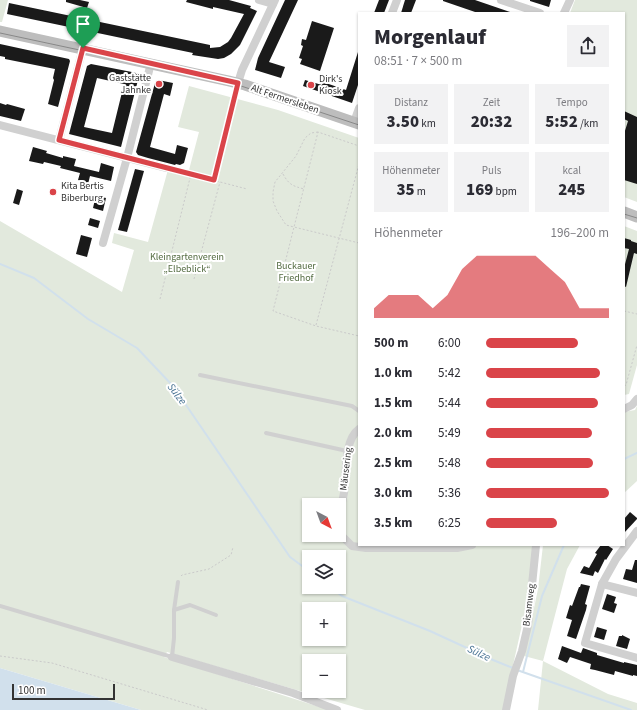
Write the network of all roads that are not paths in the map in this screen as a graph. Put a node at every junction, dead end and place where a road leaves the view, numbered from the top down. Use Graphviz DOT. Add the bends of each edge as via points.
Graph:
graph roads {
  1 [pos="259,0"];
  2 [pos="396,0"];
  3 [pos="501,0"];
  4 [pos="570,0"];
  5 [pos="274,2"];
  6 [pos="392,12"];
  7 [pos="537,12"];
  8 [pos="564,12"];
  9 [pos="0,31"];
  10 [pos="83,48"];
  11 [pos="150,63"];
  12 [pos="238,83"];
  13 [pos="357,123"];
  14 [pos="0,125"];
  15 [pos="59,140"];
  16 [pos="127,158"];
  17 [pos="166,168"];
  18 [pos="625,212"];
  19 [pos="637,217"];
  20 [pos="104,243"];
  21 [pos="200,375"];
  22 [pos="637,399"];
  23 [pos="625,408"];
  24 [pos="358,410"];
  25 [pos="358,430"];
  26 [pos="266,433"];
  27 [pos="348,452"];
  28 [pos="343,498"];
  29 [pos="637,531"];
  30 [pos="346,540"];
  31 [pos="440,546"];
  32 [pos="467,546"];
  33 [pos="536,546"];
  34 [pos="178,582"];
  35 [pos="602,584"];
  36 [pos="637,593"];
  37 [pos="0,606"];
  38 [pos="174,610"];
  39 [pos="216,615"];
  40 [pos="172,657"];
  41 [pos="637,658"];
  42 [pos="337,710"];
  43 [pos="506,710"];
  1 -- 5 [label="street"];
  2 -- 6 [label="street"];
  3 -- 7 [label="street"];
  4 -- 8 [label="street"];
  5 -- 12 [label="street"];
  9 -- 10 [label="main road, Alt Fermersleben"];
  10 -- 11 [label="main road, Alt Fermersleben"];
  10 -- 15 [label="street"];
  11 -- 12 [label="main road, Alt Fermersleben"];
  11 -- 16 [label="street"];
  12 -- 13 [label="main road, Alt Fermersleben"];
  14 -- 15 [label="street"];
  15 -- 16 [label="street"];
  16 -- 17 [label="street"];
  16 -- 20 [label="street"];
  18 -- 19 [label="main road"];
  21 -- 24 [label="lane" via="352,406"];
  22 -- 23 [label="street"];
  25 -- 27 [label="street, Mäusering" via="350,442"];
  26 -- 27 [label="lane"];
  27 -- 28 [label="street, Mäusering"];
  29 -- 35 [label="street" via="616,559"];
  30 -- 31 [label="street" via="352,546 366,548"];
  31 -- 32 [label="street"];
  33 -- 43 [label="street, Bisamweg" via="528,625"];
  34 -- 38 [label="lane"];
  35 -- 36 [label="street"];
  35 -- 41 [label="street" via="585,643"];
  37 -- 40 [label="lane"];
  38 -- 39 [label="lane" via="190,605"];
  38 -- 40 [label="lane"];
  40 -- 42 [label="street"];
}
